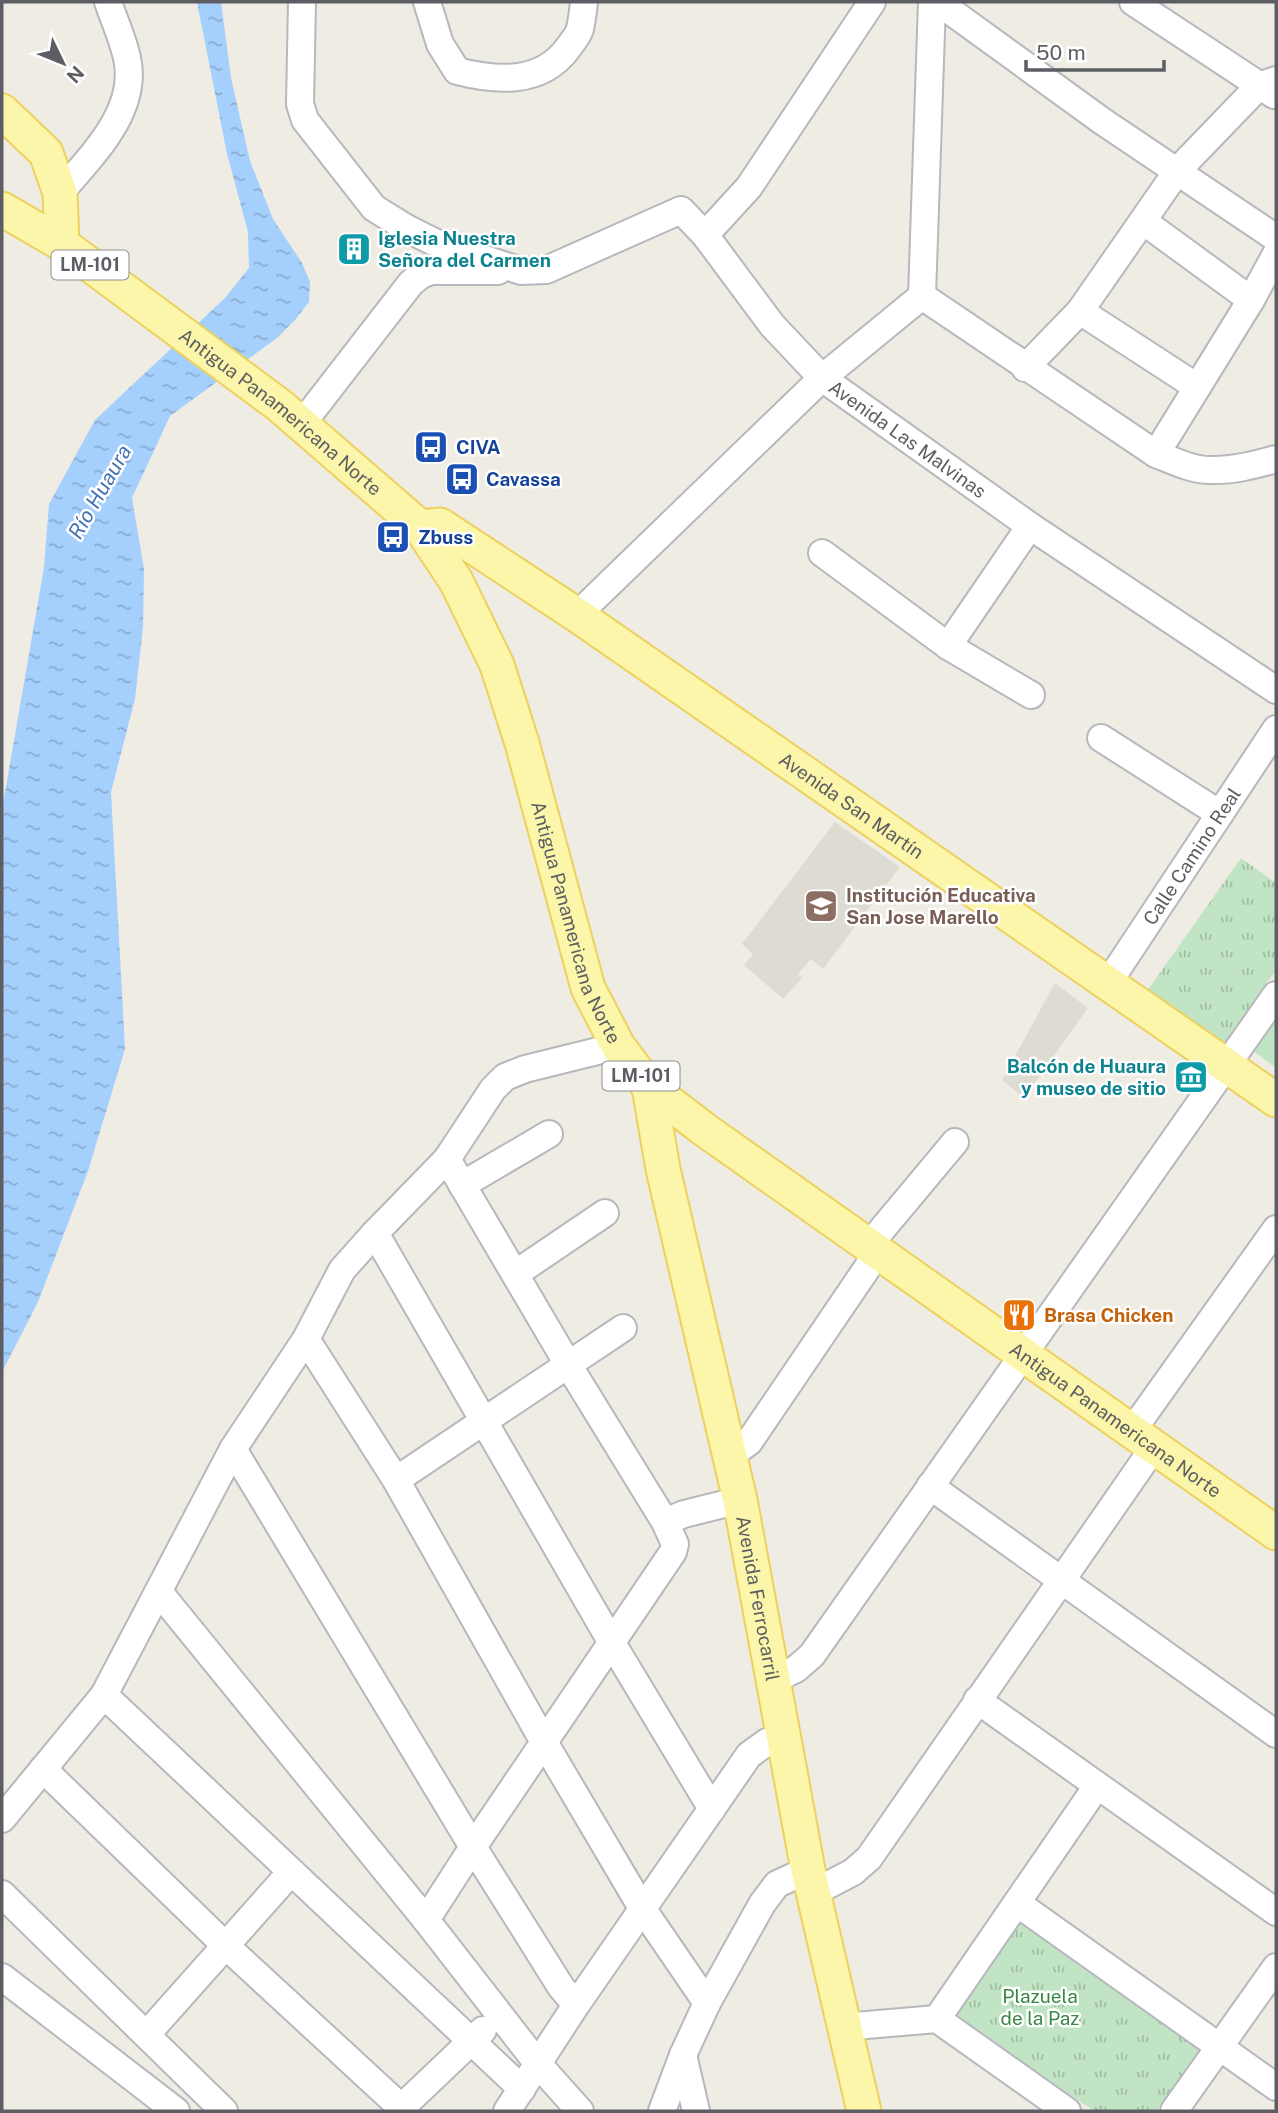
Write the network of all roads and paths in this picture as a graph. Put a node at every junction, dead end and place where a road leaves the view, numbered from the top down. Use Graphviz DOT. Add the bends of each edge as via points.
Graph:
graph roads {
  1 [pos="108,2"];
  2 [pos="302,2"];
  3 [pos="427,2"];
  4 [pos="584,2"];
  5 [pos="872,2"];
  6 [pos="932,2"];
  7 [pos="938,2"];
  8 [pos="1133,2"];
  9 [pos="1271,87"];
  10 [pos="2,111"];
  11 [pos="1178,170"];
  12 [pos="61,193"];
  13 [pos="2,209"];
  14 [pos="1143,221"];
  15 [pos="705,235"];
  16 [pos="1276,238"];
  17 [pos="62,244"];
  18 [pos="1276,254"];
  19 [pos="521,271"];
  20 [pos="922,296"];
  21 [pos="1251,300"];
  22 [pos="1080,311"];
  23 [pos="1025,368"];
  24 [pos="822,378"];
  25 [pos="1197,387"];
  26 [pos="290,415"];
  27 [pos="1156,454"];
  28 [pos="1276,459"];
  29 [pos="1030,526"];
  30 [pos="420,527"];
  31 [pos="822,553"];
  32 [pos="577,615"];
  33 [pos="948,646"];
  34 [pos="1276,690"];
  35 [pos="1031,695"];
  36 [pos="1276,729"];
  37 [pos="1101,738"];
  38 [pos="1220,814"];
  39 [pos="1108,983"];
  40 [pos="1276,995"];
  41 [pos="618,1046"];
  42 [pos="1227,1066"];
  43 [pos="649,1087"];
  44 [pos="1276,1100"];
  45 [pos="549,1134"];
  46 [pos="955,1142"];
  47 [pos="447,1159"];
  48 [pos="462,1185"];
  49 [pos="606,1213"];
  50 [pos="1276,1229"];
  51 [pos="375,1233"];
  52 [pos="873,1248"];
  53 [pos="515,1274"];
  54 [pos="623,1328"];
  55 [pos="306,1339"];
  56 [pos="1023,1354"];
  57 [pos="569,1366"];
  58 [pos="483,1420"];
  59 [pos="1143,1439"];
  60 [pos="233,1449"];
  61 [pos="731,1455"];
  62 [pos="396,1480"];
  63 [pos="930,1486"];
  64 [pos="740,1500"];
  65 [pos="665,1522"];
  66 [pos="1276,1533"];
  67 [pos="1061,1580"];
  68 [pos="159,1592"];
  69 [pos="612,1643"];
  70 [pos="773,1680"];
  71 [pos="104,1695"];
  72 [pos="976,1700"];
  73 [pos="1276,1734"];
  74 [pos="783,1737"];
  75 [pos="544,1742"];
  76 [pos="43,1769"];
  77 [pos="1097,1786"];
  78 [pos="712,1809"];
  79 [pos="2,1819"];
  80 [pos="473,1847"];
  81 [pos="291,1872"];
  82 [pos="810,1882"];
  83 [pos="2,1894"];
  84 [pos="1017,1903"];
  85 [pos="642,1908"];
  86 [pos="1276,1912"];
  87 [pos="426,1920"];
  88 [pos="226,1946"];
  89 [pos="1276,1967"];
  90 [pos="2,1977"];
  91 [pos="707,2003"];
  92 [pos="576,2004"];
  93 [pos="498,2014"];
  94 [pos="937,2019"];
  95 [pos="843,2027"];
  96 [pos="147,2035"];
  97 [pos="472,2042"];
  98 [pos="1220,2046"];
  99 [pos="683,2055"];
  100 [pos="538,2064"];
  101 [pos="1276,2087"];
  102 [pos="522,2089"];
  103 [pos="212,2107"];
  104 [pos="402,2110"];
  105 [pos="176,2111"];
  106 [pos="507,2111"];
  107 [pos="580,2111"];
  108 [pos="662,2111"];
  109 [pos="696,2111"];
  110 [pos="864,2111"];
  111 [pos="1067,2111"];
  112 [pos="1174,2111"];
  1 -- 12 [label="street" via="128,60 127,96 108,133"];
  2 -- 19 [label="street" via="300,104 305,120 374,208 434,242"];
  3 -- 4 [label="street" via="440,44 457,71 510,78 540,72 562,56 579,32"];
  5 -- 15 [label="street" via="749,187"];
  6 -- 20 [label="street"];
  7 -- 11 [label="street"];
  8 -- 9 [label="street"];
  9 -- 11 [label="street"];
  10 -- 12 [label="main road" via="46,153"];
  11 -- 14 [label="street"];
  11 -- 16 [label="street"];
  12 -- 17 [label="main road"];
  13 -- 17 [label="main road, Antigua Panamericana Norte / LM-101"];
  14 -- 21 [label="street"];
  14 -- 22 [label="street"];
  15 -- 19 [label="street" via="681,210 546,270"];
  15 -- 24 [label="street" via="772,325"];
  17 -- 26 [label="main road, Antigua Panamericana Norte / LM-101"];
  18 -- 21 [label="street"];
  19 -- 26 [label="street" via="431,271 421,275"];
  20 -- 23 [label="street"];
  20 -- 24 [label="street"];
  21 -- 25 [label="street"];
  22 -- 23 [label="street"];
  22 -- 25 [label="street"];
  23 -- 27 [label="street"];
  24 -- 29 [label="street, Avenida Las Malvinas"];
  24 -- 32 [label="street, Avenida Las Malvinas"];
  25 -- 27 [label="street"];
  26 -- 30 [label="main road, Antigua Panamericana Norte / LM-101"];
  27 -- 28 [label="street" via="1209,470"];
  29 -- 33 [label="street"];
  29 -- 34 [label="street, Avenida Las Malvinas"];
  30 -- 32 [label="main road, Avenida San Martín / LM-101" via="440,525"];
  30 -- 41 [label="main road, Antigua Panamericana Norte / LM-101" via="456,581 497,665 589,988"];
  31 -- 33 [label="street"];
  32 -- 39 [label="main road, Avenida San Martín / LM-101"];
  33 -- 35 [label="street"];
  36 -- 38 [label="street, Calle Camino Real"];
  37 -- 38 [label="street"];
  38 -- 39 [label="street, Calle Camino Real"];
  39 -- 42 [label="main road, Avenida San Martín / LM-101"];
  40 -- 42 [label="street"];
  41 -- 43 [label="main road, Antigua Panamericana Norte / LM-101"];
  41 -- 47 [label="street" via="505,1077"];
  42 -- 44 [label="main road, Avenida San Martín / LM-101"];
  42 -- 56 [label="street"];
  43 -- 52 [label="main road, Antigua Panamericana Norte / LM-101"];
  43 -- 61 [label="main road, Avenida Ferrocarril" via="663,1169"];
  45 -- 48 [label="street"];
  46 -- 52 [label="street"];
  47 -- 48 [label="street"];
  47 -- 51 [label="street"];
  48 -- 53 [label="street"];
  49 -- 53 [label="street"];
  50 -- 59 [label="street"];
  51 -- 55 [label="street" via="342,1270"];
  51 -- 58 [label="street"];
  52 -- 56 [label="main road, Antigua Panamericana Norte / LM-101"];
  52 -- 61 [label="street" via="749,1442"];
  53 -- 57 [label="street"];
  54 -- 57 [label="street"];
  55 -- 60 [label="street"];
  55 -- 62 [label="street"];
  56 -- 59 [label="main road, Antigua Panamericana Norte / LM-101"];
  56 -- 63 [label="street"];
  57 -- 58 [label="street"];
  57 -- 65 [label="street"];
  58 -- 62 [label="street"];
  58 -- 69 [label="street"];
  59 -- 66 [label="main road, Antigua Panamericana Norte / LM-101"];
  59 -- 67 [label="street"];
  60 -- 68 [label="street"];
  60 -- 80 [label="street"];
  61 -- 64 [label="main road, Avenida Ferrocarril"];
  62 -- 75 [label="street"];
  63 -- 67 [label="street"];
  63 -- 70 [label="street" via="812,1656"];
  64 -- 65 [label="street"];
  64 -- 70 [label="main road, Avenida Ferrocarril"];
  65 -- 69 [label="street" via="675,1544 673,1552"];
  67 -- 72 [label="street"];
  67 -- 73 [label="street"];
  68 -- 71 [label="street"];
  68 -- 87 [label="street"];
  69 -- 75 [label="street"];
  69 -- 78 [label="street"];
  70 -- 74 [label="main road, Avenida Ferrocarril"];
  71 -- 76 [label="street"];
  71 -- 81 [label="street"];
  72 -- 77 [label="street"];
  72 -- 82 [label="street" via="869,1858 853,1872"];
  74 -- 78 [label="street" via="750,1755"];
  74 -- 82 [label="main road, Avenida Ferrocarril"];
  75 -- 80 [label="street"];
  75 -- 85 [label="street"];
  76 -- 79 [label="street"];
  76 -- 88 [label="street"];
  77 -- 84 [label="street"];
  77 -- 86 [label="street"];
  78 -- 85 [label="street"];
  80 -- 87 [label="street"];
  80 -- 92 [label="street"];
  81 -- 88 [label="street"];
  81 -- 97 [label="street"];
  82 -- 91 [label="street" via="777,1884"];
  82 -- 95 [label="main road, Avenida Ferrocarril"];
  83 -- 96 [label="street"];
  84 -- 94 [label="street"];
  84 -- 98 [label="street"];
  85 -- 91 [label="street"];
  85 -- 92 [label="street"];
  87 -- 93 [label="street"];
  88 -- 96 [label="street"];
  88 -- 104 [label="street"];
  89 -- 98 [label="street"];
  90 -- 105 [label="street"];
  91 -- 99 [label="street"];
  92 -- 100 [label="street"];
  93 -- 97 [label="street"];
  93 -- 100 [label="street"];
  94 -- 95 [label="street"];
  94 -- 111 [label="street"];
  95 -- 110 [label="main road, Avenida Ferrocarril"];
  96 -- 103 [label="street"];
  97 -- 102 [label="street"];
  97 -- 104 [label="street"];
  98 -- 101 [label="street"];
  98 -- 112 [label="street"];
  99 -- 108 [label="street"];
  99 -- 109 [label="street"];
  100 -- 102 [label="street"];
  100 -- 107 [label="street"];
  102 -- 106 [label="street"];
}
